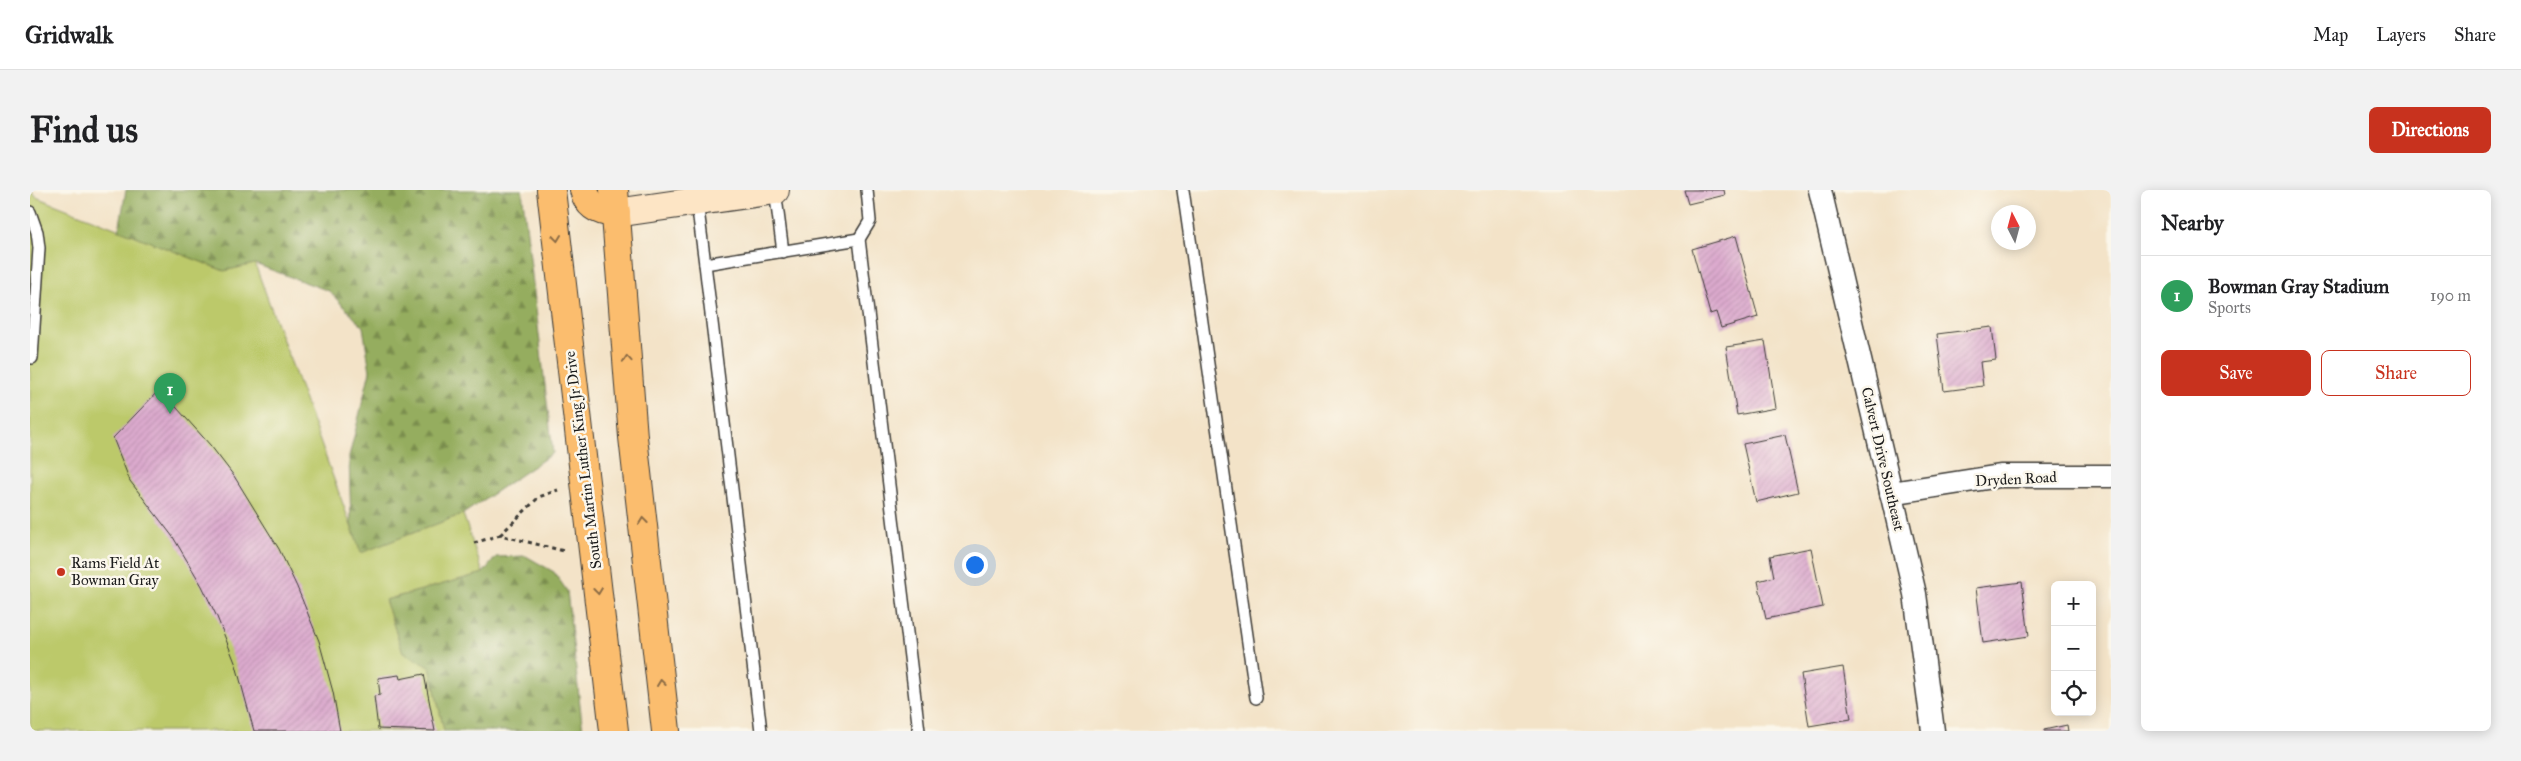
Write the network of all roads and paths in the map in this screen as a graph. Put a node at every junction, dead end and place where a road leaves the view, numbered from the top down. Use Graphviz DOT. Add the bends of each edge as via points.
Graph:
graph roads {
  1 [pos="551,190"];
  2 [pos="584,190"];
  3 [pos="775,190"];
  4 [pos="867,190"];
  5 [pos="1183,190"];
  6 [pos="1820,190"];
  7 [pos="696,196"];
  8 [pos="615,202"];
  9 [pos="30,212"];
  10 [pos="859,239"];
  11 [pos="783,252"];
  12 [pos="705,264"];
  13 [pos="32,358"];
  14 [pos="2111,476"];
  15 [pos="561,490"];
  16 [pos="1891,493"];
  17 [pos="500,535"];
  18 [pos="474,543"];
  19 [pos="569,552"];
  20 [pos="1256,698"];
  21 [pos="614,731"];
  22 [pos="666,731"];
  23 [pos="761,731"];
  24 [pos="919,731"];
  25 [pos="1933,731"];
  1 -- 21 [label="main road, South Martin Luther King Jr Drive, one-way"];
  2 -- 8 [label="main road" via="592,205 602,212"];
  3 -- 7 [label="street"];
  3 -- 11 [label="lane"];
  4 -- 10 [label="lane" via="870,221"];
  5 -- 20 [label="lane"];
  6 -- 16 [label="street, Calvert Drive Southeast"];
  7 -- 8 [label="street"];
  7 -- 12 [label="lane"];
  22 -- 8 [label="main road, one-way" via="633,436"];
  9 -- 13 [label="lane" via="38,232 39,248"];
  10 -- 11 [label="lane"];
  10 -- 24 [label="lane"];
  11 -- 12 [label="lane"];
  12 -- 23 [label="lane"];
  14 -- 16 [label="street, Dryden Road" via="2000,476"];
  15 -- 17 [label="path" via="539,497"];
  16 -- 25 [label="street, Calvert Drive Southeast" via="1915,594"];
  17 -- 18 [label="path"];
  17 -- 19 [label="path"];
}
